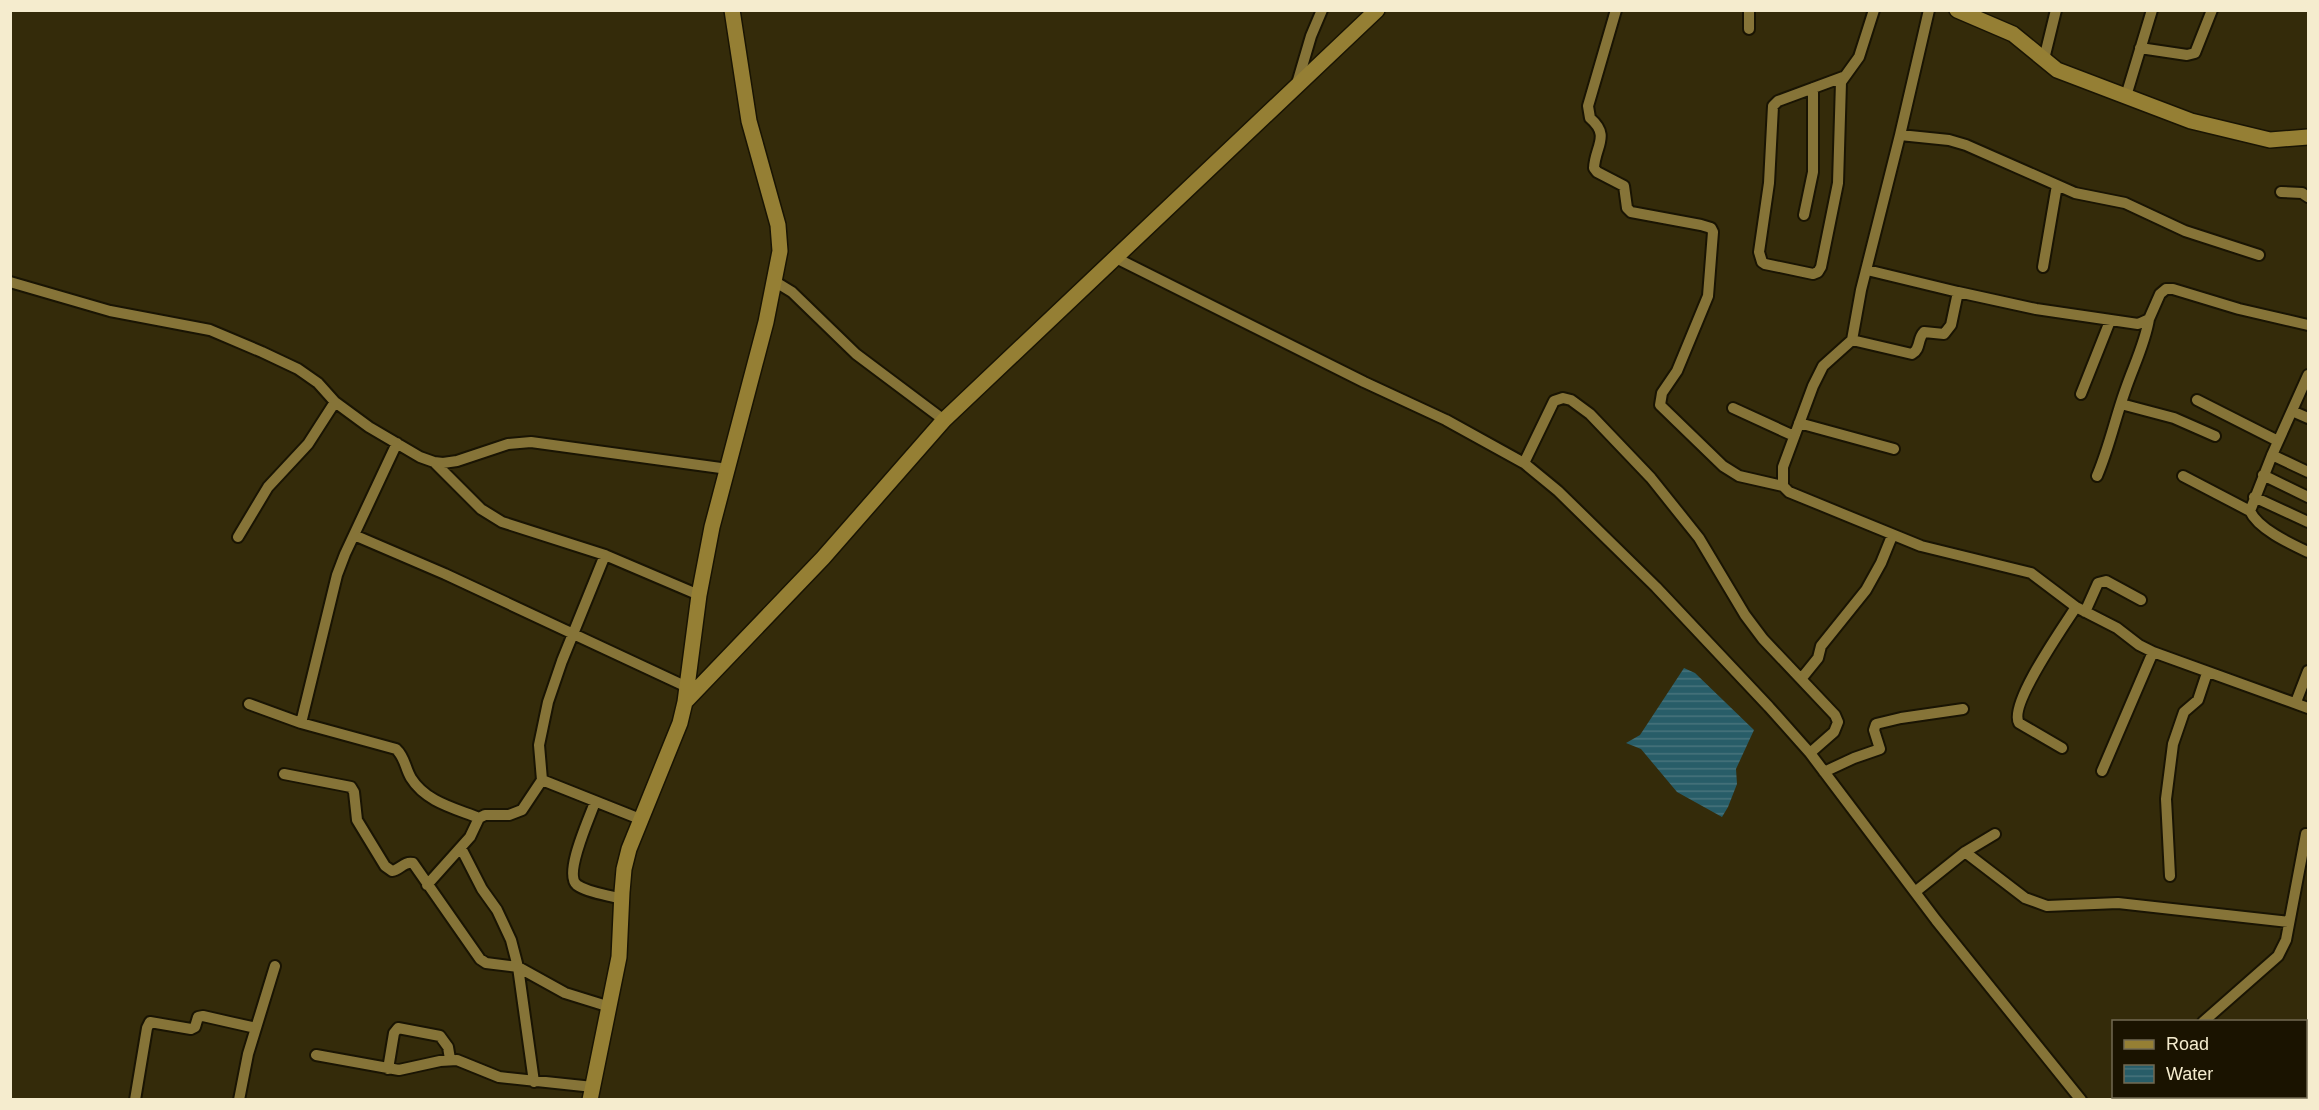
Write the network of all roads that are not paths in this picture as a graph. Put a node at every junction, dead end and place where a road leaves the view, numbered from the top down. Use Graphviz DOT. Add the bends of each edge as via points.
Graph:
graph roads {
  1 [pos="732,10"];
  2 [pos="1322,10"];
  3 [pos="1377,10"];
  4 [pos="1616,10"];
  5 [pos="1749,10"];
  6 [pos="1874,10"];
  7 [pos="1929,10"];
  8 [pos="1957,10"];
  9 [pos="2056,10"];
  10 [pos="2152,10"];
  11 [pos="2212,10"];
  12 [pos="1749,29"];
  13 [pos="2140,48"];
  14 [pos="2044,59"];
  15 [pos="1843,77"];
  16 [pos="1296,88"];
  17 [pos="1813,88"];
  18 [pos="2126,96"];
  19 [pos="1900,135"];
  20 [pos="2308,137"];
  21 [pos="2057,185"];
  22 [pos="2282,192"];
  23 [pos="2308,196"];
  24 [pos="1804,215"];
  25 [pos="2259,255"];
  26 [pos="1116,258"];
  27 [pos="2043,267"];
  28 [pos="1867,270"];
  29 [pos="774,281"];
  30 [pos="10,282"];
  31 [pos="1958,292"];
  32 [pos="2149,319"];
  33 [pos="2110,321"];
  34 [pos="2308,325"];
  35 [pos="1852,340"];
  36 [pos="2307,383"];
  37 [pos="2081,394"];
  38 [pos="2197,400"];
  39 [pos="335,402"];
  40 [pos="2121,404"];
  41 [pos="1733,408"];
  42 [pos="2292,411"];
  43 [pos="2308,418"];
  44 [pos="944,420"];
  45 [pos="1799,423"];
  46 [pos="1794,436"];
  47 [pos="2215,436"];
  48 [pos="2278,441"];
  49 [pos="397,443"];
  50 [pos="1894,449"];
  51 [pos="2272,455"];
  52 [pos="434,462"];
  53 [pos="1524,463"];
  54 [pos="728,469"];
  55 [pos="2308,472"];
  56 [pos="2264,475"];
  57 [pos="2097,476"];
  58 [pos="2182,476"];
  59 [pos="1783,486"];
  60 [pos="2308,496"];
  61 [pos="2254,497"];
  62 [pos="2250,511"];
  63 [pos="2308,522"];
  64 [pos="354,535"];
  65 [pos="1892,536"];
  66 [pos="237,537"];
  67 [pos="2308,552"];
  68 [pos="605,555"];
  69 [pos="699,595"];
  70 [pos="2141,600"];
  71 [pos="2080,609"];
  72 [pos="573,635"];
  73 [pos="2153,652"];
  74 [pos="2308,670"];
  75 [pos="2207,673"];
  76 [pos="1801,679"];
  77 [pos="686,695"];
  78 [pos="2296,702"];
  79 [pos="249,704"];
  80 [pos="2308,708"];
  81 [pos="1963,709"];
  82 [pos="301,723"];
  83 [pos="2062,748"];
  84 [pos="1810,753"];
  85 [pos="2102,771"];
  86 [pos="1824,772"];
  87 [pos="284,774"];
  88 [pos="542,780"];
  89 [pos="595,802"];
  90 [pos="480,818"];
  91 [pos="640,819"];
  92 [pos="2308,831"];
  93 [pos="1995,834"];
  94 [pos="461,848"];
  95 [pos="1965,852"];
  96 [pos="2170,876"];
  97 [pos="427,885"];
  98 [pos="1915,892"];
  99 [pos="622,899"];
  100 [pos="2289,922"];
  101 [pos="274,966"];
  102 [pos="518,968"];
  103 [pos="610,1007"];
  104 [pos="2205,1020"];
  105 [pos="256,1028"];
  106 [pos="316,1055"];
  107 [pos="450,1059"];
  108 [pos="388,1069"];
  109 [pos="534,1082"];
  110 [pos="591,1093"];
  111 [pos="135,1100"];
  112 [pos="239,1100"];
  113 [pos="2080,1100"];
  1 -- 29 [label="street" via="749,121 778,225 780,251"];
  2 -- 16 [label="street"];
  3 -- 16 [label="street"];
  4 -- 59 [label="street" via="1588,106 1590,118 1599,125 1601,133 1594,168 1624,186 1627,208 1632,212 1701,225 1713,232 1708,296 1677,371 1662,393 1660,405 1723,466 1739,476"];
  5 -- 12 [label="street"];
  6 -- 15 [label="street" via="1859,57"];
  7 -- 19 [label="street"];
  8 -- 14 [label="street" via="2013,34"];
  9 -- 14 [label="street"];
  10 -- 13 [label="street"];
  11 -- 13 [label="street" via="2195,53 2187,56"];
  13 -- 18 [label="street"];
  14 -- 18 [label="street" via="2057,70"];
  15 -- 17 [label="street"];
  15 -- 17 [label="street" via="1839,95 1838,183 1821,267 1813,274 1765,264 1759,252 1769,183 1773,106"];
  16 -- 26 [label="street"];
  17 -- 24 [label="street" via="1813,172"];
  18 -- 20 [label="street" via="2191,121 2270,140"];
  19 -- 21 [label="street" via="1966,145"];
  19 -- 28 [label="street"];
  21 -- 25 [label="street" via="2075,193 2125,203 2185,231"];
  21 -- 27 [label="street"];
  22 -- 23 [label="street"];
  26 -- 44 [label="street"];
  26 -- 53 [label="street" via="1446,420"];
  28 -- 31 [label="street"];
  28 -- 35 [label="street"];
  29 -- 44 [label="street" via="792,292 862,360"];
  29 -- 54 [label="street"];
  30 -- 39 [label="street" via="110,311 210,330 298,369"];
  31 -- 33 [label="street"];
  31 -- 35 [label="street" via="1949,330 1944,334 1924,332 1912,354"];
  32 -- 33 [label="street" via="2138,324"];
  32 -- 34 [label="street" via="2160,294 2173,289"];
  32 -- 40 [label="street"];
  33 -- 37 [label="street"];
  35 -- 45 [label="street" via="1823,366"];
  36 -- 42 [label="street"];
  38 -- 48 [label="street"];
  39 -- 49 [label="street"];
  39 -- 66 [label="street" via="308,444 268,487"];
  40 -- 47 [label="street" via="2174,418"];
  40 -- 57 [label="street"];
  41 -- 46 [label="street"];
  42 -- 43 [label="street"];
  42 -- 48 [label="street"];
  44 -- 77 [label="street" via="823,558"];
  45 -- 46 [label="street"];
  45 -- 50 [label="street"];
  46 -- 59 [label="street" via="1782,467"];
  48 -- 51 [label="street"];
  49 -- 52 [label="street"];
  49 -- 64 [label="street"];
  51 -- 55 [label="street"];
  51 -- 56 [label="street"];
  52 -- 54 [label="street" via="457,461 508,444 531,442"];
  52 -- 68 [label="street" via="481,509 502,522"];
  53 -- 76 [label="street" via="1554,401 1572,400 1590,414 1678,511 1745,615"];
  53 -- 84 [label="street" via="1648,579"];
  54 -- 69 [label="street"];
  56 -- 60 [label="street"];
  56 -- 61 [label="street"];
  58 -- 62 [label="street"];
  59 -- 65 [label="street"];
  61 -- 62 [label="street"];
  61 -- 63 [label="street"];
  62 -- 67 [label="street" via="2253,518 2278,536"];
  64 -- 72 [label="street"];
  64 -- 82 [label="street" via="337,575"];
  65 -- 71 [label="street" via="2031,573"];
  65 -- 76 [label="street" via="1866,590 1821,646 1818,658"];
  68 -- 69 [label="street"];
  68 -- 72 [label="street"];
  69 -- 77 [label="street"];
  70 -- 71 [label="street" via="2102,581"];
  71 -- 73 [label="street"];
  71 -- 83 [label="street" via="2031,680 2015,718"];
  72 -- 77 [label="street"];
  72 -- 88 [label="street" via="542,725"];
  73 -- 75 [label="street"];
  73 -- 85 [label="street"];
  74 -- 78 [label="street"];
  75 -- 78 [label="street"];
  75 -- 96 [label="street" via="2198,700 2180,720 2170,762 2166,799"];
  76 -- 84 [label="street" via="1838,722 1834,732"];
  77 -- 91 [label="street" via="680,723"];
  78 -- 80 [label="street"];
  79 -- 82 [label="street"];
  81 -- 86 [label="street" via="1876,724 1880,749"];
  82 -- 90 [label="street" via="396,749 417,787 428,797"];
  84 -- 86 [label="street"];
  86 -- 98 [label="street"];
  87 -- 97 [label="street" via="351,787 357,820 385,866 392,871 413,863"];
  88 -- 89 [label="street"];
  88 -- 90 [label="street" via="522,810"];
  89 -- 91 [label="street"];
  89 -- 99 [label="street" via="574,862 573,879 584,888"];
  90 -- 94 [label="street"];
  91 -- 99 [label="street" via="624,869"];
  92 -- 100 [label="street"];
  93 -- 95 [label="street"];
  94 -- 97 [label="street"];
  94 -- 102 [label="street" via="505,925"];
  95 -- 98 [label="street"];
  95 -- 100 [label="street" via="2025,898 2047,906 2118,903"];
  97 -- 102 [label="street" via="480,959"];
  98 -- 113 [label="street"];
  99 -- 103 [label="street" via="620,952"];
  100 -- 104 [label="street" via="2278,956"];
  101 -- 105 [label="street"];
  102 -- 103 [label="street" via="565,993"];
  102 -- 109 [label="street"];
  103 -- 110 [label="street"];
  105 -- 111 [label="street" via="203,1016 191,1029 150,1022"];
  105 -- 112 [label="street"];
  106 -- 108 [label="street"];
  107 -- 108 [label="street" via="415,1068"];
  107 -- 108 [label="street" via="440,1036 398,1028"];
  107 -- 109 [label="street" via="499,1077"];
  109 -- 110 [label="street"];
}
